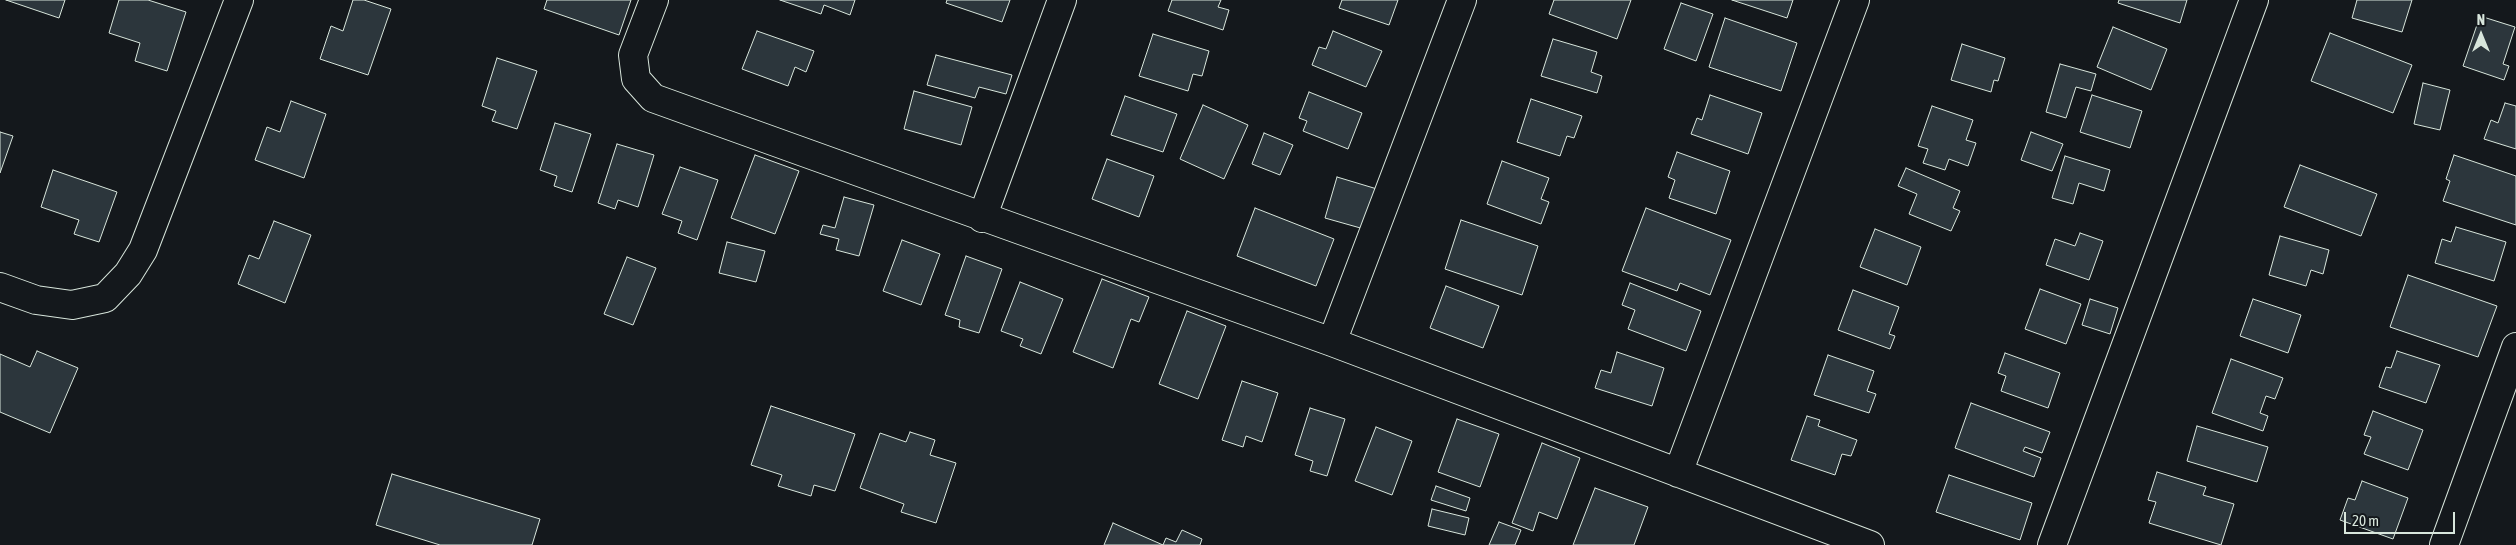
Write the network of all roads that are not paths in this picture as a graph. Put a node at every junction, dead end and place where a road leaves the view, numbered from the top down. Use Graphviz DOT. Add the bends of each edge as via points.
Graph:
graph roads {
  1 [pos="239,0"];
  2 [pos="654,0"];
  3 [pos="1062,0"];
  4 [pos="1462,0"];
  5 [pos="1855,0"];
  6 [pos="2254,0"];
  7 [pos="982,218"];
  8 [pos="0,287"];
  9 [pos="1332,342"];
  10 [pos="2516,347"];
  11 [pos="1678,473"];
  12 [pos="1870,545"];
  13 [pos="2052,545"];
  14 [pos="2444,545"];
  1 -- 8 [label="street" via="143,250 128,274 105,298 72,305 36,300"];
  2 -- 7 [label="street" via="634,54 636,79 653,98"];
  3 -- 7 [label="street"];
  4 -- 9 [label="street"];
  5 -- 11 [label="street"];
  6 -- 13 [label="street"];
  7 -- 9 [label="street"];
  9 -- 11 [label="street"];
  10 -- 14 [label="street"];
  11 -- 12 [label="street"];
}
